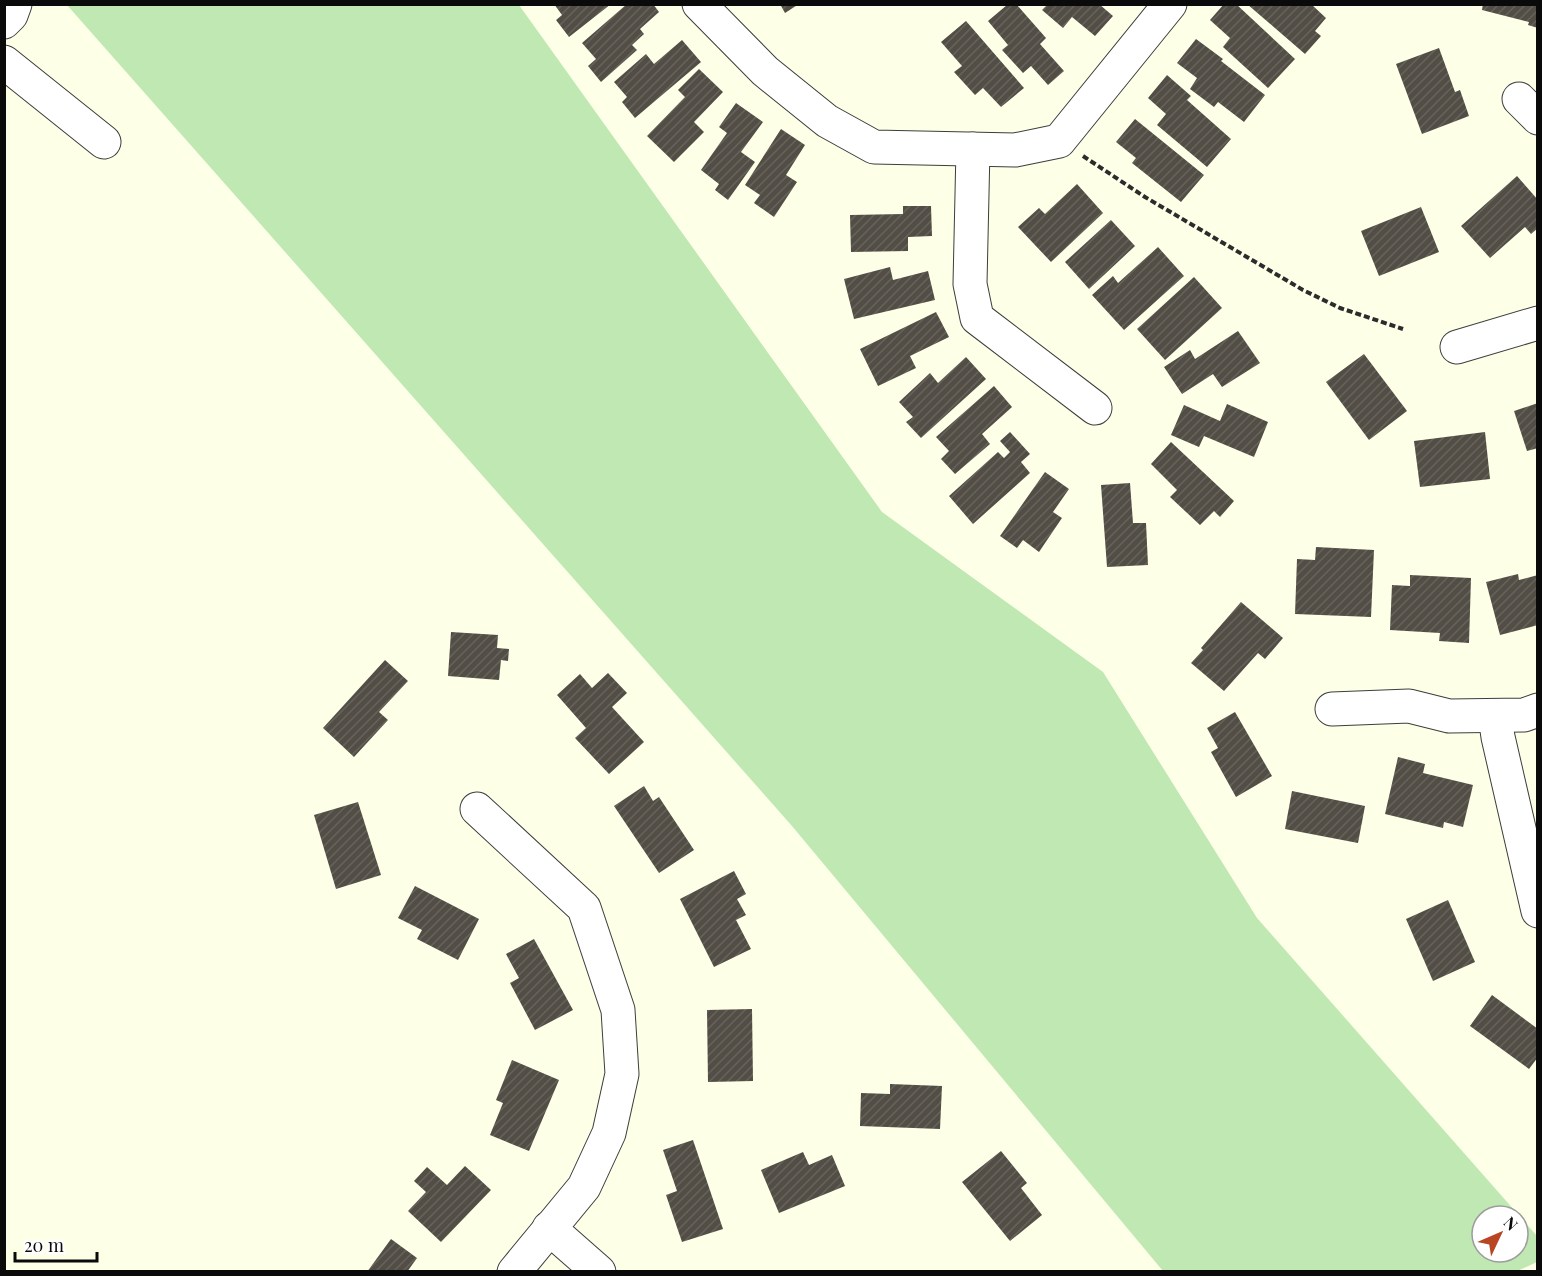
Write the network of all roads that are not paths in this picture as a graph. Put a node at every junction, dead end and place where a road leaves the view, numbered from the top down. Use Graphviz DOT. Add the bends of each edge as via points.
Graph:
graph roads {
  1 [pos="15,4"];
  2 [pos="699,4"];
  3 [pos="1170,4"];
  4 [pos="4,22"];
  5 [pos="4,62"];
  6 [pos="104,142"];
  7 [pos="973,149"];
  8 [pos="1538,323"];
  9 [pos="1457,347"];
  10 [pos="1095,408"];
  11 [pos="1332,709"];
  12 [pos="1538,710"];
  13 [pos="1495,716"];
  14 [pos="477,808"];
  15 [pos="1538,910"];
  16 [pos="549,1228"];
  17 [pos="514,1272"];
  18 [pos="599,1272"];
  1 -- 4 [label="street"];
  2 -- 7 [label="street" via="765,71 827,121 874,147"];
  3 -- 7 [label="street" via="1059,141 1015,150"];
  5 -- 6 [label="street"];
  7 -- 10 [label="street" via="970,284 977,318"];
  8 -- 9 [label="street"];
  11 -- 13 [label="street" via="1408,706 1449,716"];
  12 -- 13 [label="street" via="1524,715"];
  13 -- 15 [label="street"];
  14 -- 16 [label="street" via="585,908 618,1010 622,1074 609,1133 584,1187"];
  16 -- 17 [label="street"];
  16 -- 18 [label="street"];
}
